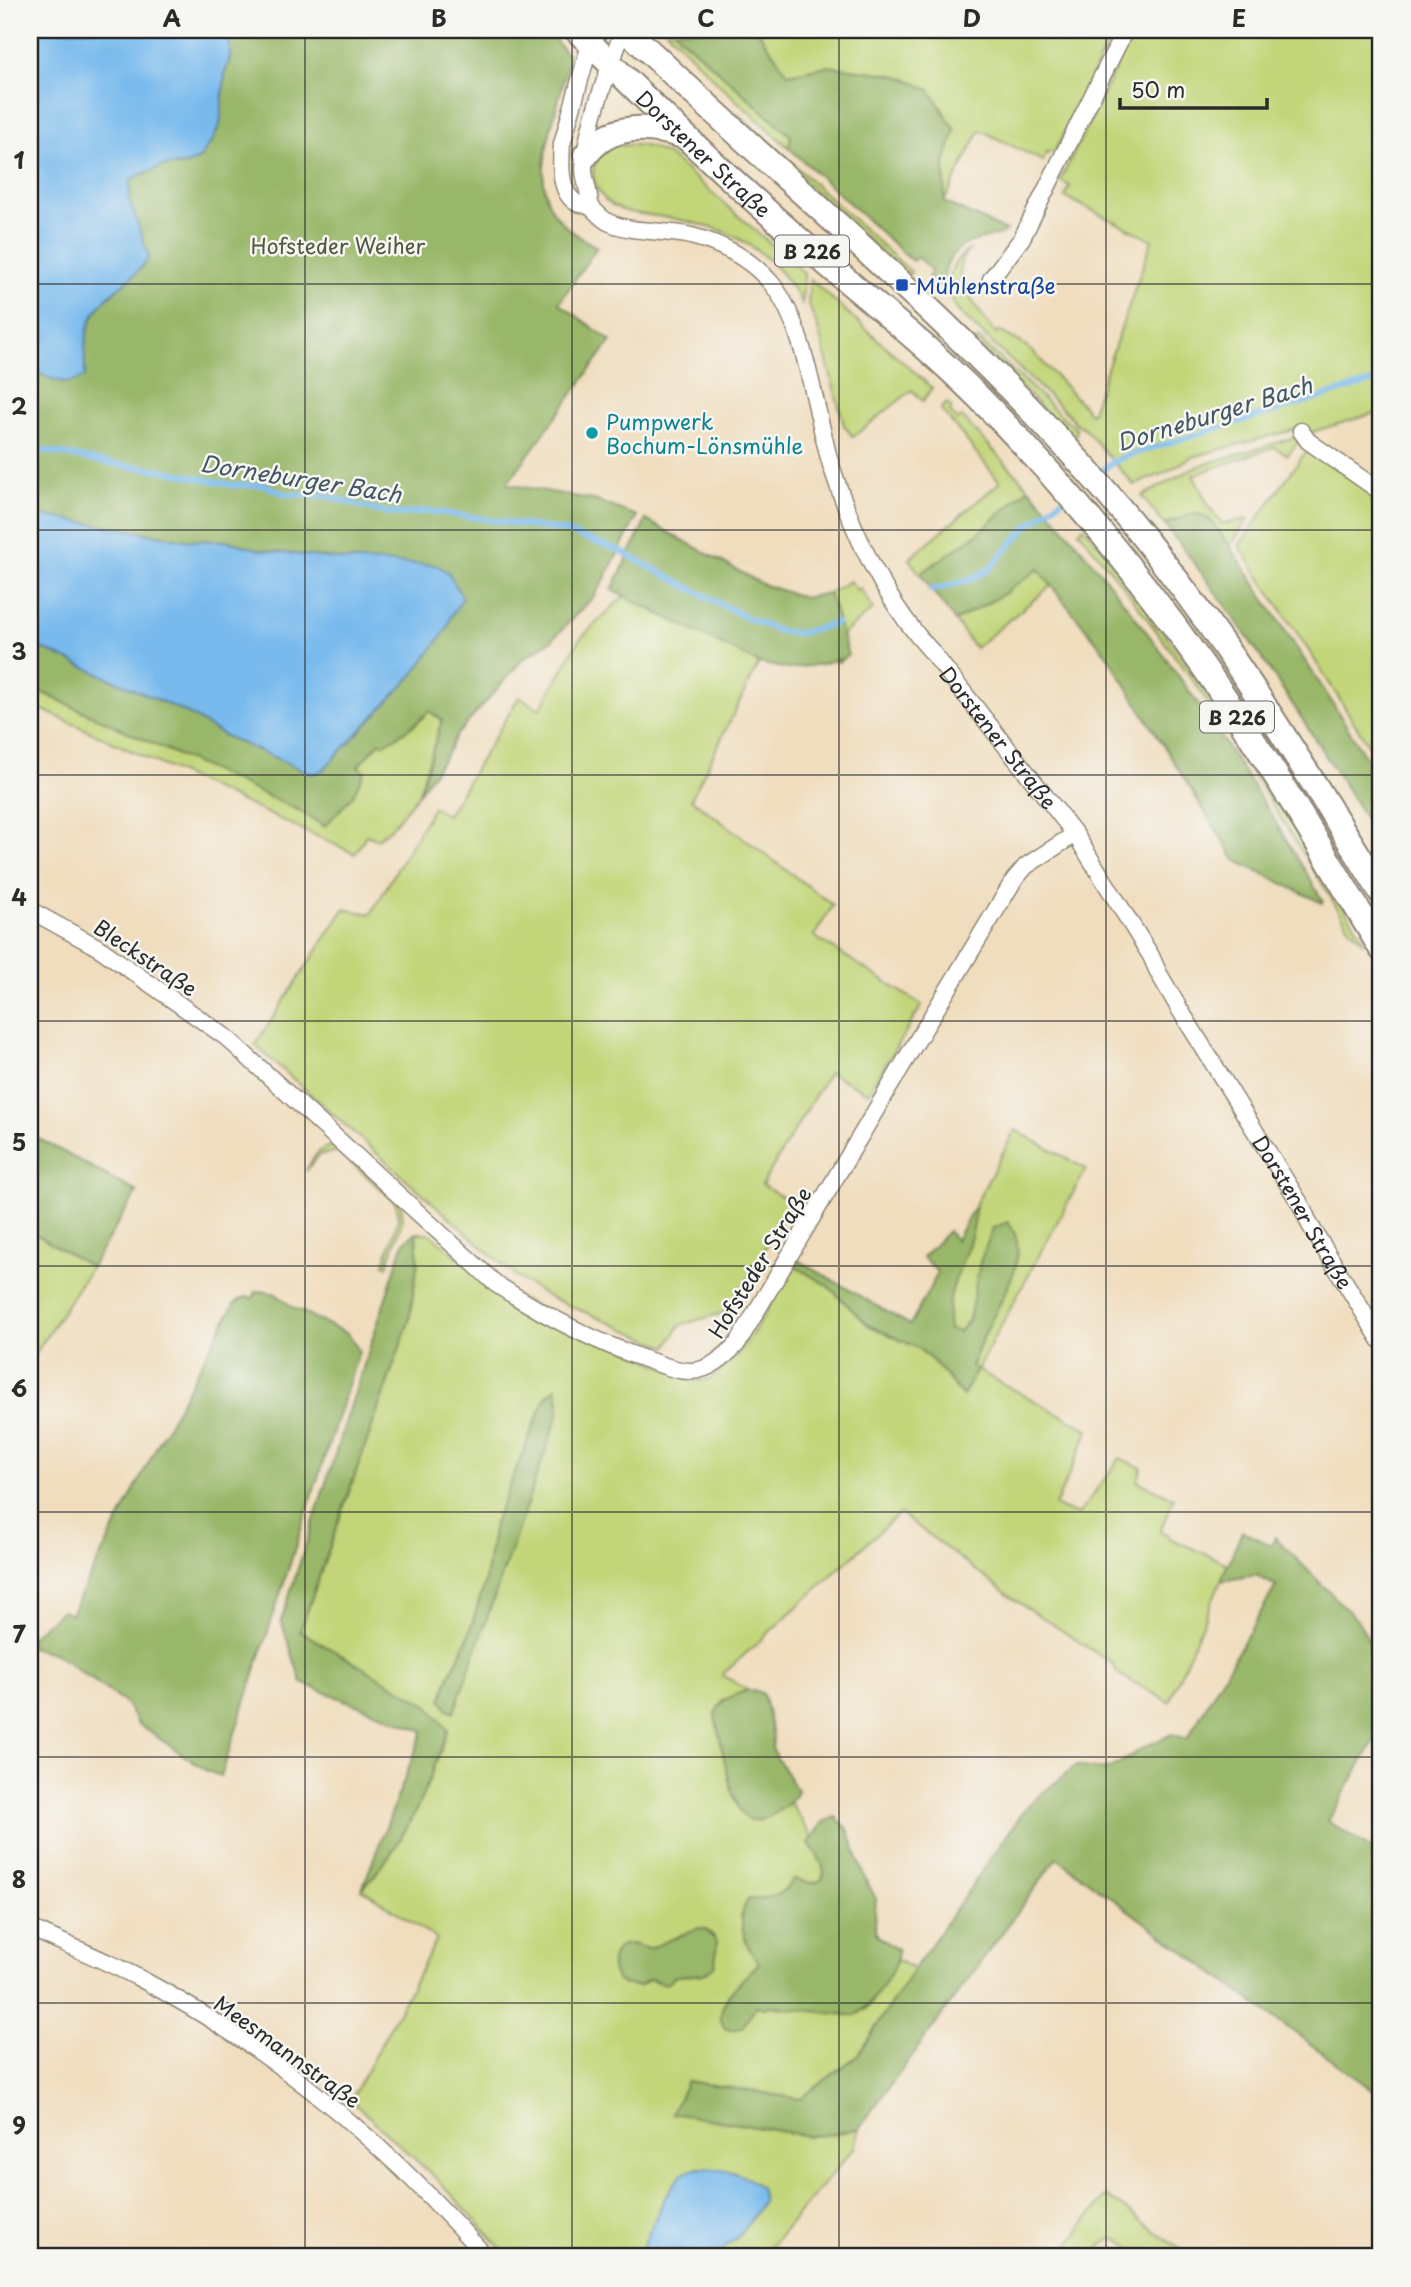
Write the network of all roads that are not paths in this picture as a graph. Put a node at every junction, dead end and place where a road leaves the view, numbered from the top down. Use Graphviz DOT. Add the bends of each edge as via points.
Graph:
graph roads {
  1 [pos="625,30"];
  2 [pos="1125,30"];
  3 [pos="587,34"];
  4 [pos="611,65"];
  5 [pos="687,137"];
  6 [pos="586,155"];
  7 [pos="590,206"];
  8 [pos="991,279"];
  9 [pos="1301,431"];
  10 [pos="1381,492"];
  11 [pos="1075,834"];
  12 [pos="1381,892"];
  13 [pos="30,910"];
  14 [pos="1381,948"];
  15 [pos="235,1045"];
  16 [pos="1381,1341"];
  17 [pos="30,1928"];
  18 [pos="486,2257"];
  1 -- 4 [label="street, Dorstener Straße"];
  1 -- 12 [label="main road, Dorstener Straße / B 226" via="967,345 1091,475 1227,649"];
  2 -- 8 [label="street" via="1022,238"];
  3 -- 4 [label="main road, Dorstener Straße / B 226"];
  3 -- 7 [label="street, Dorstener Straße" via="560,162 572,198"];
  4 -- 5 [label="main road, Dorstener Straße / B 226"];
  4 -- 6 [label="street, Dorstener Straße"];
  5 -- 6 [label="main road" via="661,129 625,130 606,137"];
  5 -- 14 [label="main road, Dorstener Straße / B 226" via="957,377 1066,491 1203,666"];
  6 -- 7 [label="street, Dorstener Straße" via="584,180"];
  7 -- 11 [label="street, Dorstener Straße" via="615,224 688,235 729,249 772,284 799,338 831,464 875,570 917,635"];
  9 -- 10 [label="street" via="1308,441"];
  11 -- 15 [label="street, Hofsteder Straße" via="1026,866 1014,880 737,1344 703,1368 677,1370 628,1353 544,1315 496,1284"];
  11 -- 16 [label="street, Dorstener Straße"];
  13 -- 15 [label="street, Bleckstraße" via="99,948"];
  17 -- 18 [label="street, Meesmannstraße" via="140,1978 252,2046 387,2153"];
}
